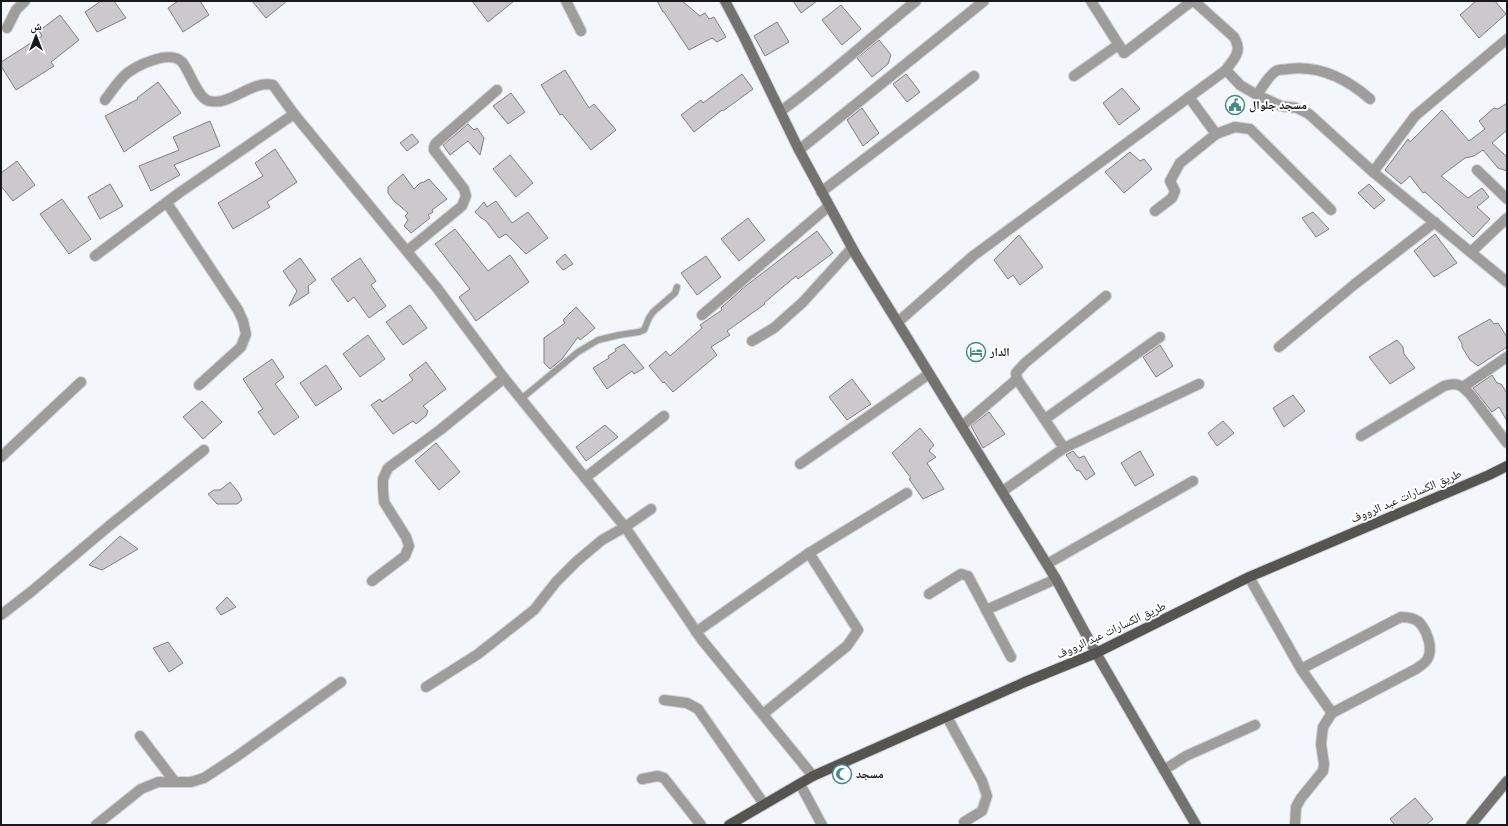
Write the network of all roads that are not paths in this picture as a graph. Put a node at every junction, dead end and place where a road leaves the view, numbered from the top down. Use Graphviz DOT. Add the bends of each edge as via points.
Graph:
graph roads {
  1 [pos="25,1"];
  2 [pos="566,1"];
  3 [pos="725,1"];
  4 [pos="916,1"];
  5 [pos="984,1"];
  6 [pos="1090,1"];
  7 [pos="1193,1"];
  8 [pos="7,28"];
  9 [pos="581,31"];
  10 [pos="1507,39"];
  11 [pos="1118,45"];
  12 [pos="1226,70"];
  13 [pos="974,76"];
  14 [pos="1074,76"];
  15 [pos="497,90"];
  16 [pos="1257,95"];
  17 [pos="1189,97"];
  18 [pos="1370,99"];
  19 [pos="105,100"];
  20 [pos="781,111"];
  21 [pos="294,114"];
  22 [pos="1216,134"];
  23 [pos="799,150"];
  24 [pos="1477,170"];
  25 [pos="1373,172"];
  26 [pos="821,192"];
  27 [pos="1507,199"];
  28 [pos="167,203"];
  29 [pos="829,206"];
  30 [pos="1331,210"];
  31 [pos="1155,211"];
  32 [pos="1507,218"];
  33 [pos="1435,222"];
  34 [pos="852,248"];
  35 [pos="407,251"];
  36 [pos="1471,252"];
  37 [pos="94,256"];
  38 [pos="1507,282"];
  39 [pos="677,287"];
  40 [pos="1106,296"];
  41 [pos="702,315"];
  42 [pos="898,322"];
  43 [pos="1160,337"];
  44 [pos="752,341"];
  45 [pos="1280,347"];
  46 [pos="1507,357"];
  47 [pos="930,374"];
  48 [pos="504,378"];
  49 [pos="1016,379"];
  50 [pos="81,382"];
  51 [pos="1199,384"];
  52 [pos="199,385"];
  53 [pos="1463,387"];
  54 [pos="522,399"];
  55 [pos="664,416"];
  56 [pos="1045,419"];
  57 [pos="962,426"];
  58 [pos="1361,436"];
  59 [pos="1507,443"];
  60 [pos="1064,448"];
  61 [pos="204,450"];
  62 [pos="1,457"];
  63 [pos="800,464"];
  64 [pos="1507,466"];
  65 [pos="585,478"];
  66 [pos="1193,480"];
  67 [pos="1003,491"];
  68 [pos="907,493"];
  69 [pos="651,508"];
  70 [pos="625,527"];
  71 [pos="809,553"];
  72 [pos="1047,564"];
  73 [pos="1249,577"];
  74 [pos="1056,579"];
  75 [pos="372,581"];
  76 [pos="929,594"];
  77 [pos="986,610"];
  78 [pos="1,615"];
  79 [pos="696,632"];
  80 [pos="1096,653"];
  81 [pos="1010,657"];
  82 [pos="1301,669"];
  83 [pos="341,682"];
  84 [pos="426,687"];
  85 [pos="664,700"];
  86 [pos="1332,713"];
  87 [pos="763,714"];
  88 [pos="947,717"];
  89 [pos="1254,725"];
  90 [pos="140,736"];
  91 [pos="1164,770"];
  92 [pos="813,776"];
  93 [pos="642,780"];
  94 [pos="1507,781"];
  95 [pos="175,782"];
  96 [pos="800,784"];
  97 [pos="764,804"];
  98 [pos="964,822"];
  99 [pos="96,825"];
  100 [pos="701,825"];
  101 [pos="729,825"];
  102 [pos="822,825"];
  103 [pos="1196,825"];
  104 [pos="1295,825"];
  105 [pos="1471,825"];
  1 -- 8 [label="street" via="16,10"];
  2 -- 9 [label="street"];
  3 -- 20 [label="street"];
  4 -- 20 [label="street" via="836,69"];
  5 -- 23 [label="street"];
  6 -- 11 [label="street"];
  7 -- 11 [label="street" via="1124,53"];
  7 -- 12 [label="street" via="1234,37 1238,44 1238,54"];
  10 -- 25 [label="street" via="1415,116"];
  11 -- 14 [label="street"];
  12 -- 16 [label="street" via="1240,85"];
  12 -- 17 [label="street"];
  13 -- 26 [label="street"];
  15 -- 35 [label="street" via="434,146 434,150 464,189 466,196 462,206"];
  16 -- 18 [label="street" via="1276,71 1305,68 1344,80"];
  16 -- 25 [label="street" via="1281,106 1297,108 1309,114"];
  17 -- 22 [label="street"];
  17 -- 42 [label="street" via="973,256"];
  19 -- 21 [label="street" via="124,75 142,64 165,57 176,57 208,101 218,101 255,86 267,84 273,85"];
  20 -- 23 [label="street"];
  21 -- 28 [label="street"];
  21 -- 35 [label="street"];
  22 -- 30 [label="street" via="1235,127 1250,129"];
  22 -- 31 [label="street" via="1180,163 1170,181 1174,191 1172,198"];
  23 -- 26 [label="street"];
  24 -- 27 [label="street"];
  25 -- 33 [label="street"];
  26 -- 29 [label="street"];
  28 -- 37 [label="street"];
  28 -- 52 [label="street" via="238,310 246,334 241,347"];
  29 -- 34 [label="street"];
  29 -- 41 [label="street"];
  32 -- 36 [label="street"];
  33 -- 36 [label="street"];
  33 -- 45 [label="street"];
  34 -- 42 [label="street"];
  34 -- 44 [label="street" via="786,318"];
  35 -- 48 [label="street"];
  36 -- 38 [label="street"];
  39 -- 54 [label="lane" via="675,293 649,318 644,330 598,340 578,352"];
  40 -- 49 [label="street" via="1025,363 1016,373"];
  42 -- 47 [label="street"];
  43 -- 56 [label="street"];
  46 -- 53 [label="street"];
  47 -- 57 [label="street"];
  47 -- 63 [label="street"];
  48 -- 54 [label="street"];
  48 -- 75 [label="street" via="388,468 383,479 384,502 409,546 405,556"];
  49 -- 56 [label="street"];
  49 -- 57 [label="street"];
  50 -- 62 [label="street"];
  51 -- 60 [label="street"];
  53 -- 58 [label="street" via="1454,383 1444,386"];
  53 -- 59 [label="street"];
  54 -- 65 [label="street"];
  55 -- 65 [label="street"];
  56 -- 60 [label="street"];
  57 -- 67 [label="street"];
  60 -- 67 [label="street"];
  61 -- 78 [label="street"];
  64 -- 73 [label="main road, طريق الكسارات عبد الرووف" via="1489,476"];
  65 -- 70 [label="street"];
  66 -- 72 [label="street"];
  67 -- 72 [label="street"];
  68 -- 71 [label="street"];
  69 -- 70 [label="street"];
  70 -- 79 [label="street"];
  70 -- 84 [label="street" via="602,540 577,562 528,615 478,654"];
  71 -- 79 [label="street"];
  71 -- 87 [label="street" via="858,630 847,646"];
  72 -- 74 [label="street"];
  73 -- 80 [label="main road, طريق الكسارات عبد الرووف"];
  73 -- 82 [label="street"];
  74 -- 77 [label="street"];
  74 -- 80 [label="street"];
  76 -- 77 [label="street" via="965,574"];
  77 -- 81 [label="street"];
  79 -- 87 [label="street"];
  80 -- 88 [label="main road, طريق الكسارات عبد الرووف"];
  80 -- 91 [label="street"];
  82 -- 86 [label="street"];
  82 -- 86 [label="street" via="1401,617 1409,617 1418,622 1428,637 1428,660 1416,669"];
  83 -- 95 [label="street" via="204,778 191,782"];
  85 -- 97 [label="street" via="687,702 698,709"];
  86 -- 104 [label="street" via="1323,727 1323,771 1296,807"];
  87 -- 92 [label="street"];
  88 -- 92 [label="main road, طريق الكسارات عبد الرووف"];
  88 -- 98 [label="street" via="982,781 987,796 982,812"];
  89 -- 91 [label="street" via="1186,756"];
  90 -- 95 [label="street"];
  91 -- 103 [label="street"];
  92 -- 96 [label="main road, طريق الكسارات عبد الرووف"];
  93 -- 100 [label="street" via="658,776 664,778"];
  94 -- 105 [label="street"];
  95 -- 99 [label="street" via="158,782 141,789"];
  96 -- 97 [label="main road, طريق الكسارات عبد الرووف"];
  96 -- 102 [label="street"];
  97 -- 101 [label="main road, طريق الكسارات عبد الرووف"];
}
